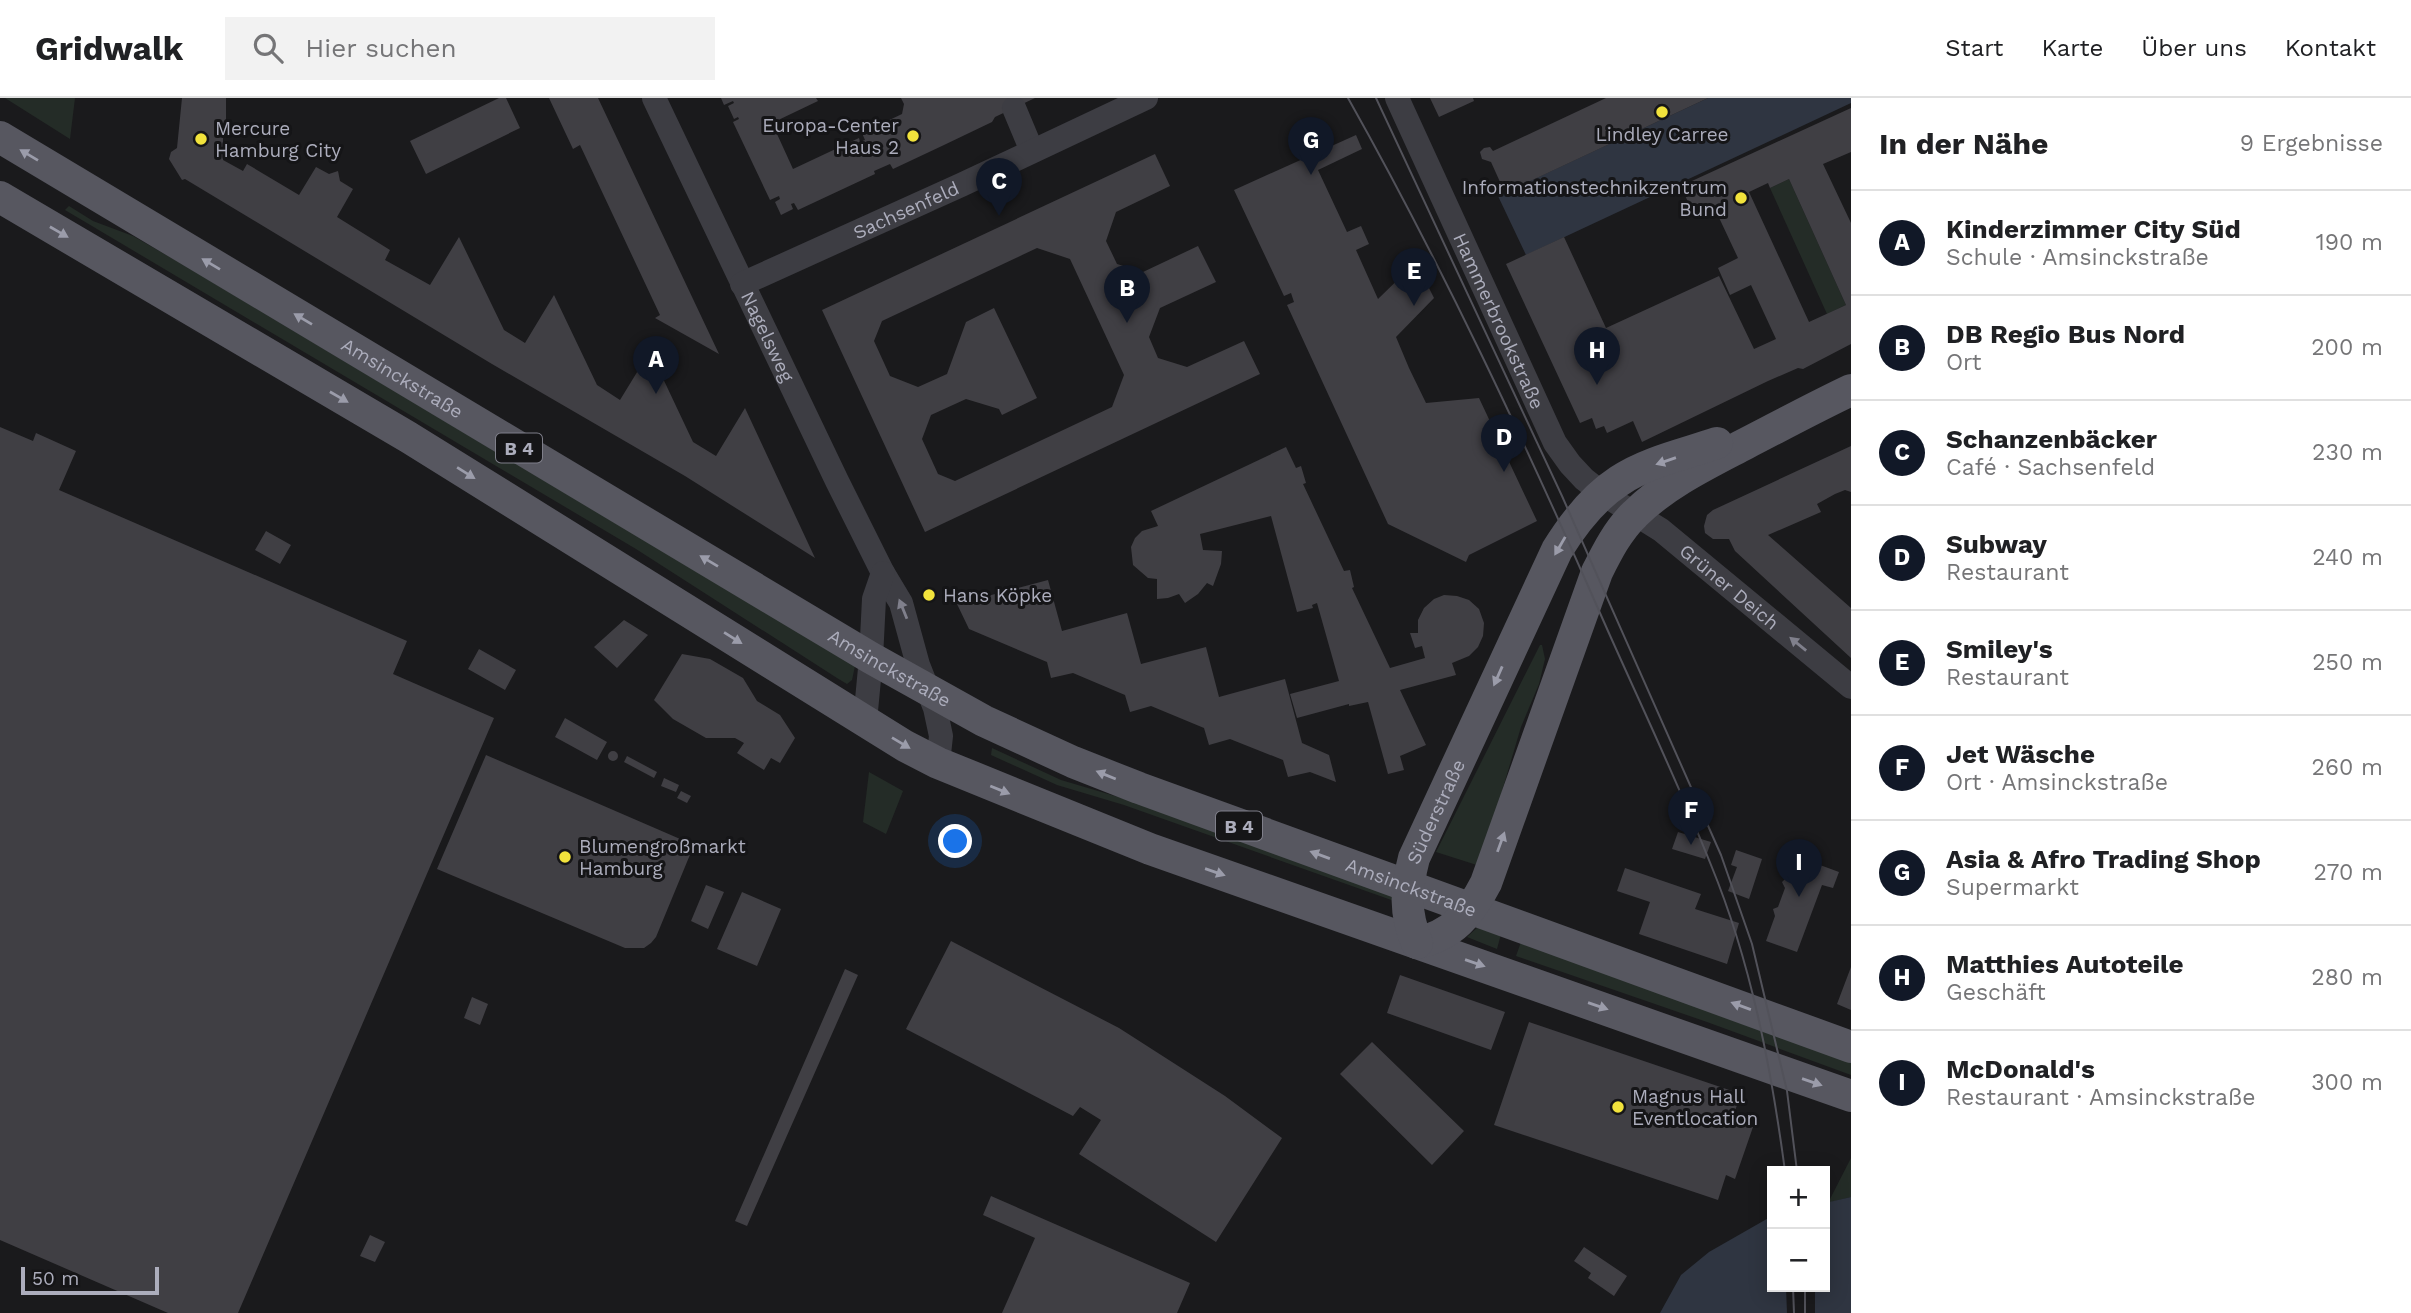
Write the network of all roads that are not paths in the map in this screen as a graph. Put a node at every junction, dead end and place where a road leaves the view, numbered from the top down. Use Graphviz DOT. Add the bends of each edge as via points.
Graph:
graph roads {
  1 [pos="654,98"];
  2 [pos="1146,98"];
  3 [pos="1397,98"];
  4 [pos="1014,108"];
  5 [pos="0,138"];
  6 [pos="1032,151"];
  7 [pos="0,197"];
  8 [pos="742,284"];
  9 [pos="1851,390"];
  10 [pos="1800,414"];
  11 [pos="1603,494"];
  12 [pos="1634,514"];
  13 [pos="883,573"];
  14 [pos="1526,613"];
  15 [pos="1574,635"];
  16 [pos="872,658"];
  17 [pos="1851,687"];
  18 [pos="930,692"];
  19 [pos="865,720"];
  20 [pos="937,763"];
  21 [pos="1407,886"];
  22 [pos="1472,909"];
  23 [pos="1417,943"];
  24 [pos="1851,1046"];
  25 [pos="1851,1096"];
  1 -- 8 [label="street, Nagelsweg"];
  2 -- 6 [label="street, Sachsenfeld"];
  3 -- 11 [label="street, Hammerbrookstraße" via="1555,443"];
  4 -- 6 [label="street"];
  16 -- 5 [label="main road, Amsinckstraße / B 4, one-way"];
  6 -- 8 [label="street, Sachsenfeld"];
  7 -- 19 [label="main road, B 4, one-way" via="408,437"];
  8 -- 13 [label="street, Nagelsweg"];
  9 -- 10 [label="main road, Süderstraße"];
  10 -- 11 [label="main road, Süderstraße, one-way" via="1643,468"];
  10 -- 12 [label="main road, Süderstraße" via="1700,469"];
  11 -- 12 [label="street, Grüner Deich"];
  11 -- 14 [label="main road, Süderstraße, one-way" via="1570,529"];
  12 -- 15 [label="main road, Süderstraße" via="1597,572"];
  17 -- 12 [label="street, Grüner Deich, one-way" via="1666,535"];
  13 -- 16 [label="street" via="874,599"];
  18 -- 13 [label="street, Nagelsweg, one-way" via="906,616"];
  14 -- 15 [label="main road"];
  14 -- 21 [label="main road, Süderstraße, one-way" via="1414,858"];
  22 -- 15 [label="main road, Süderstraße, one-way" via="1486,883"];
  16 -- 18 [label="main road, Amsinckstraße / B 4"];
  16 -- 19 [label="street"];
  18 -- 20 [label="street, Nagelsweg" via="941,736"];
  21 -- 18 [label="main road, Amsinckstraße / B 4, one-way" via="1095,771"];
  19 -- 20 [label="main road, B 4, one-way"];
  20 -- 23 [label="main road, B 4, one-way" via="1114,835"];
  21 -- 22 [label="main road, Amsinckstraße / B 4"];
  21 -- 23 [label="main road, Süderstraße" via="1409,919"];
  22 -- 23 [label="main road, Süderstraße" via="1435,939"];
  24 -- 22 [label="main road, Amsinckstraße / B 4, one-way"];
  23 -- 25 [label="main road, B 4, one-way"];
}
